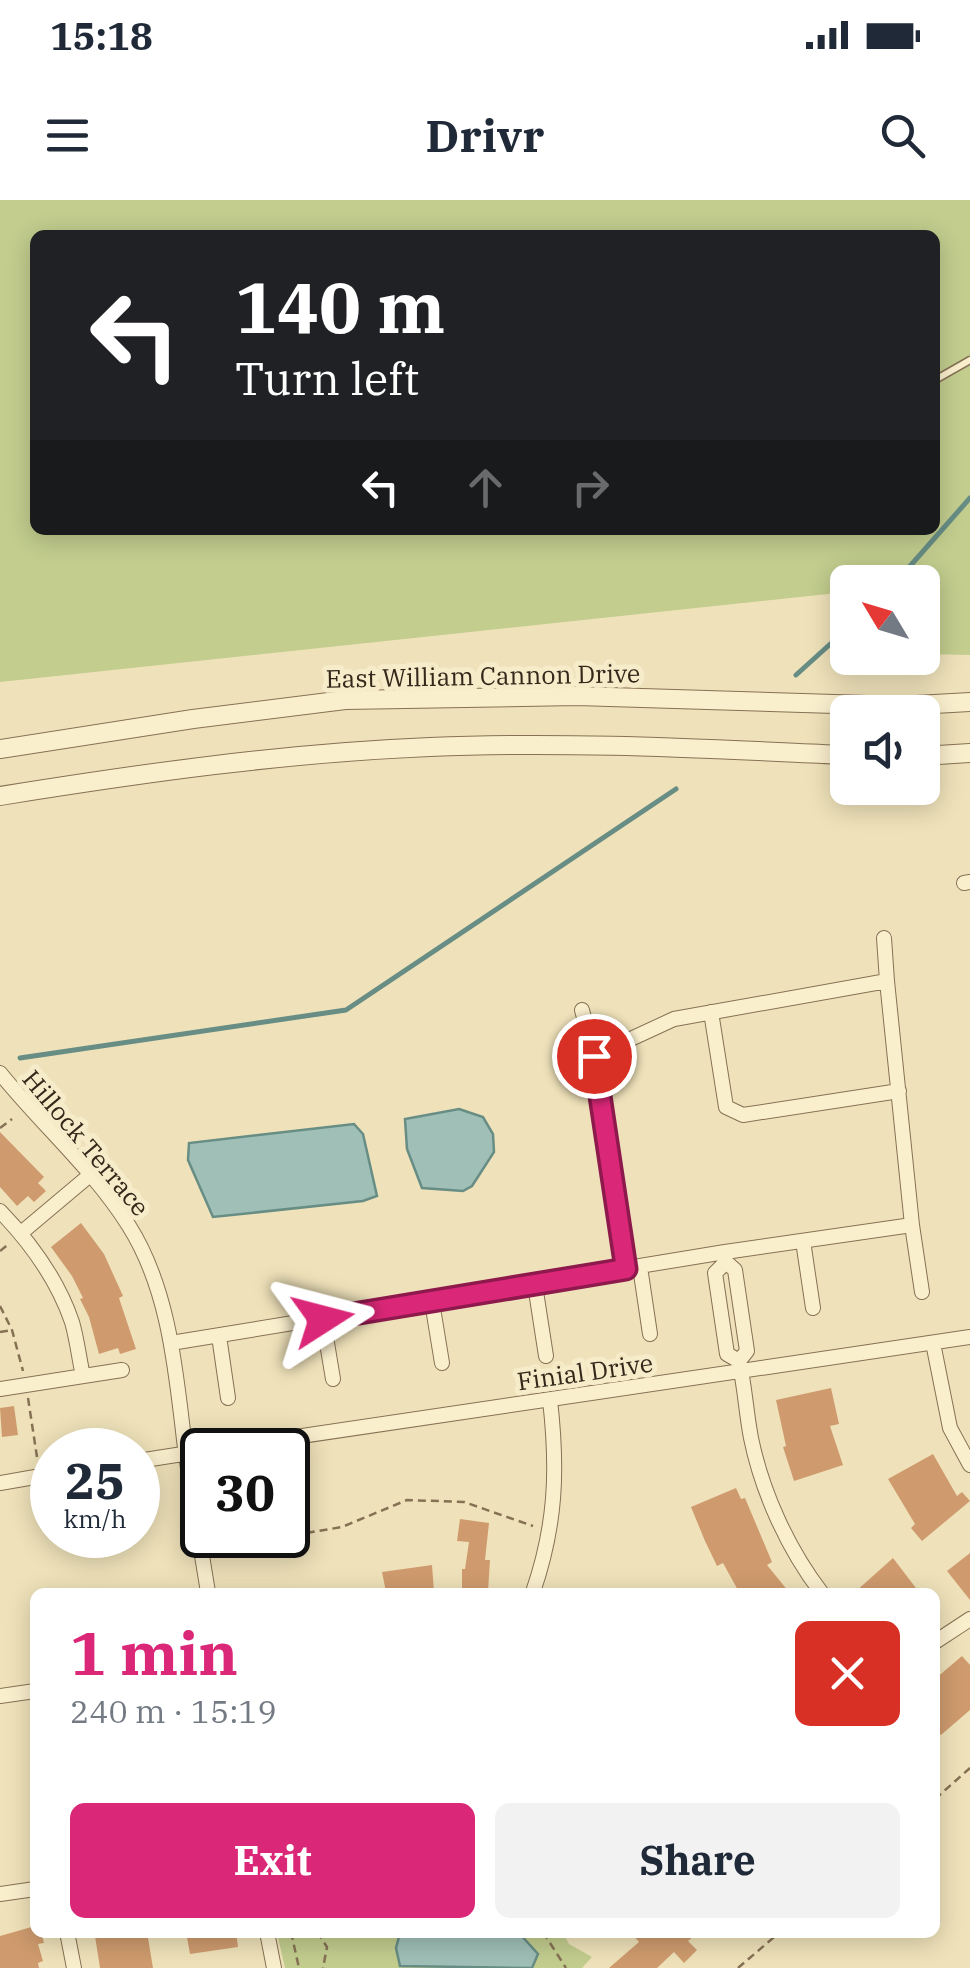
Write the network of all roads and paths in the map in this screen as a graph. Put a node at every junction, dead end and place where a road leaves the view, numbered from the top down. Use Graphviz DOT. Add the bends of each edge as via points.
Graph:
graph roads {
  1 [pos="970,360"];
  2 [pos="940,377"];
  3 [pos="970,702"];
  4 [pos="0,749"];
  5 [pos="970,753"];
  6 [pos="830,754"];
  7 [pos="940,755"];
  8 [pos="0,796"];
  9 [pos="884,938"];
  10 [pos="887,982"];
  11 [pos="582,1010"];
  12 [pos="711,1012"];
  13 [pos="594,1056"];
  14 [pos="0,1074"];
  15 [pos="898,1092"];
  16 [pos="12,1119"];
  17 [pos="0,1128"];
  18 [pos="90,1175"];
  19 [pos="0,1211"];
  20 [pos="912,1225"];
  21 [pos="15,1238"];
  22 [pos="803,1241"];
  23 [pos="0,1252"];
  24 [pos="725,1257"];
  25 [pos="633,1268"];
  26 [pos="535,1285"];
  27 [pos="922,1292"];
  28 [pos="432,1302"];
  29 [pos="0,1306"];
  30 [pos="813,1308"];
  31 [pos="323,1319"];
  32 [pos="12,1330"];
  33 [pos="0,1332"];
  34 [pos="650,1334"];
  35 [pos="219,1336"];
  36 [pos="970,1337"];
  37 [pos="170,1343"];
  38 [pos="933,1343"];
  39 [pos="546,1356"];
  40 [pos="442,1363"];
  41 [pos="740,1367"];
  42 [pos="122,1370"];
  43 [pos="83,1376"];
  44 [pos="24,1377"];
  45 [pos="334,1379"];
  46 [pos="0,1389"];
  47 [pos="28,1396"];
  48 [pos="228,1398"];
  49 [pos="550,1400"];
  50 [pos="33,1428"];
  51 [pos="182,1428"];
  52 [pos="310,1435"];
  53 [pos="970,1465"];
  54 [pos="30,1478"];
  55 [pos="0,1483"];
  56 [pos="537,1526"];
  57 [pos="310,1532"];
  58 [pos="203,1558"];
  59 [pos="207,1588"];
  60 [pos="534,1588"];
  61 [pos="819,1588"];
  62 [pos="970,1618"];
  63 [pos="940,1639"];
  64 [pos="30,1691"];
  65 [pos="0,1696"];
  66 [pos="970,1768"];
  67 [pos="940,1795"];
  68 [pos="30,1891"];
  69 [pos="0,1894"];
  70 [pos="68,1938"];
  71 [pos="267,1938"];
  72 [pos="292,1938"];
  73 [pos="321,1938"];
  74 [pos="547,1938"];
  75 [pos="773,1938"];
  76 [pos="74,1968"];
  77 [pos="274,1968"];
  78 [pos="299,1968"];
  79 [pos="323,1968"];
  80 [pos="566,1968"];
  81 [pos="738,1968"];
  1 -- 2 [label="lane"];
  3 -- 4 [label="street, East William Cannon Drive" via="345,700"];
  5 -- 7 [label="street"];
  6 -- 8 [label="street" via="564,744 431,747 244,761"];
  9 -- 10 [label="street"];
  10 -- 12 [label="street"];
  10 -- 15 [label="street"];
  11 -- 13 [label="street"];
  12 -- 13 [label="street" via="674,1019"];
  12 -- 15 [label="street" via="726,1107 734,1114"];
  13 -- 25 [label="street"];
  14 -- 18 [label="street, Hillock Terrace"];
  15 -- 20 [label="street"];
  16 -- 17 [label="path"];
  18 -- 21 [label="street"];
  18 -- 37 [label="street, Hillock Terrace" via="148,1265"];
  19 -- 21 [label="street"];
  20 -- 22 [label="street"];
  20 -- 27 [label="street"];
  21 -- 23 [label="path"];
  21 -- 43 [label="street" via="57,1288"];
  22 -- 24 [label="street"];
  22 -- 30 [label="street"];
  24 -- 25 [label="street"];
  24 -- 41 [label="street" via="715,1272 726,1354"];
  25 -- 26 [label="street"];
  25 -- 34 [label="street"];
  26 -- 28 [label="street"];
  26 -- 39 [label="street"];
  28 -- 31 [label="street"];
  28 -- 40 [label="street"];
  29 -- 32 [label="path"];
  31 -- 35 [label="street"];
  31 -- 45 [label="street"];
  32 -- 33 [label="path"];
  32 -- 44 [label="path"];
  35 -- 37 [label="street"];
  35 -- 48 [label="street"];
  36 -- 38 [label="street, Finial Drive"];
  37 -- 51 [label="street, Hillock Terrace"];
  38 -- 41 [label="street, Finial Drive"];
  38 -- 53 [label="street" via="950,1428"];
  41 -- 49 [label="street, Finial Drive"];
  41 -- 61 [label="street" via="773,1506"];
  42 -- 43 [label="street"];
  43 -- 46 [label="street"];
  47 -- 50 [label="path"];
  49 -- 52 [label="street, Finial Drive"];
  49 -- 60 [label="street" via="557,1479"];
  54 -- 55 [label="street"];
  56 -- 57 [label="path" via="464,1502 406,1500 342,1527"];
  58 -- 59 [label="street, Hillock Terrace"];
  62 -- 63 [label="street"];
  64 -- 65 [label="street"];
  66 -- 67 [label="path"];
  68 -- 69 [label="street"];
  70 -- 76 [label="street"];
  71 -- 77 [label="street"];
  72 -- 78 [label="path"];
  73 -- 79 [label="path" via="327,1948"];
  74 -- 80 [label="path"];
  75 -- 81 [label="path"];
}
